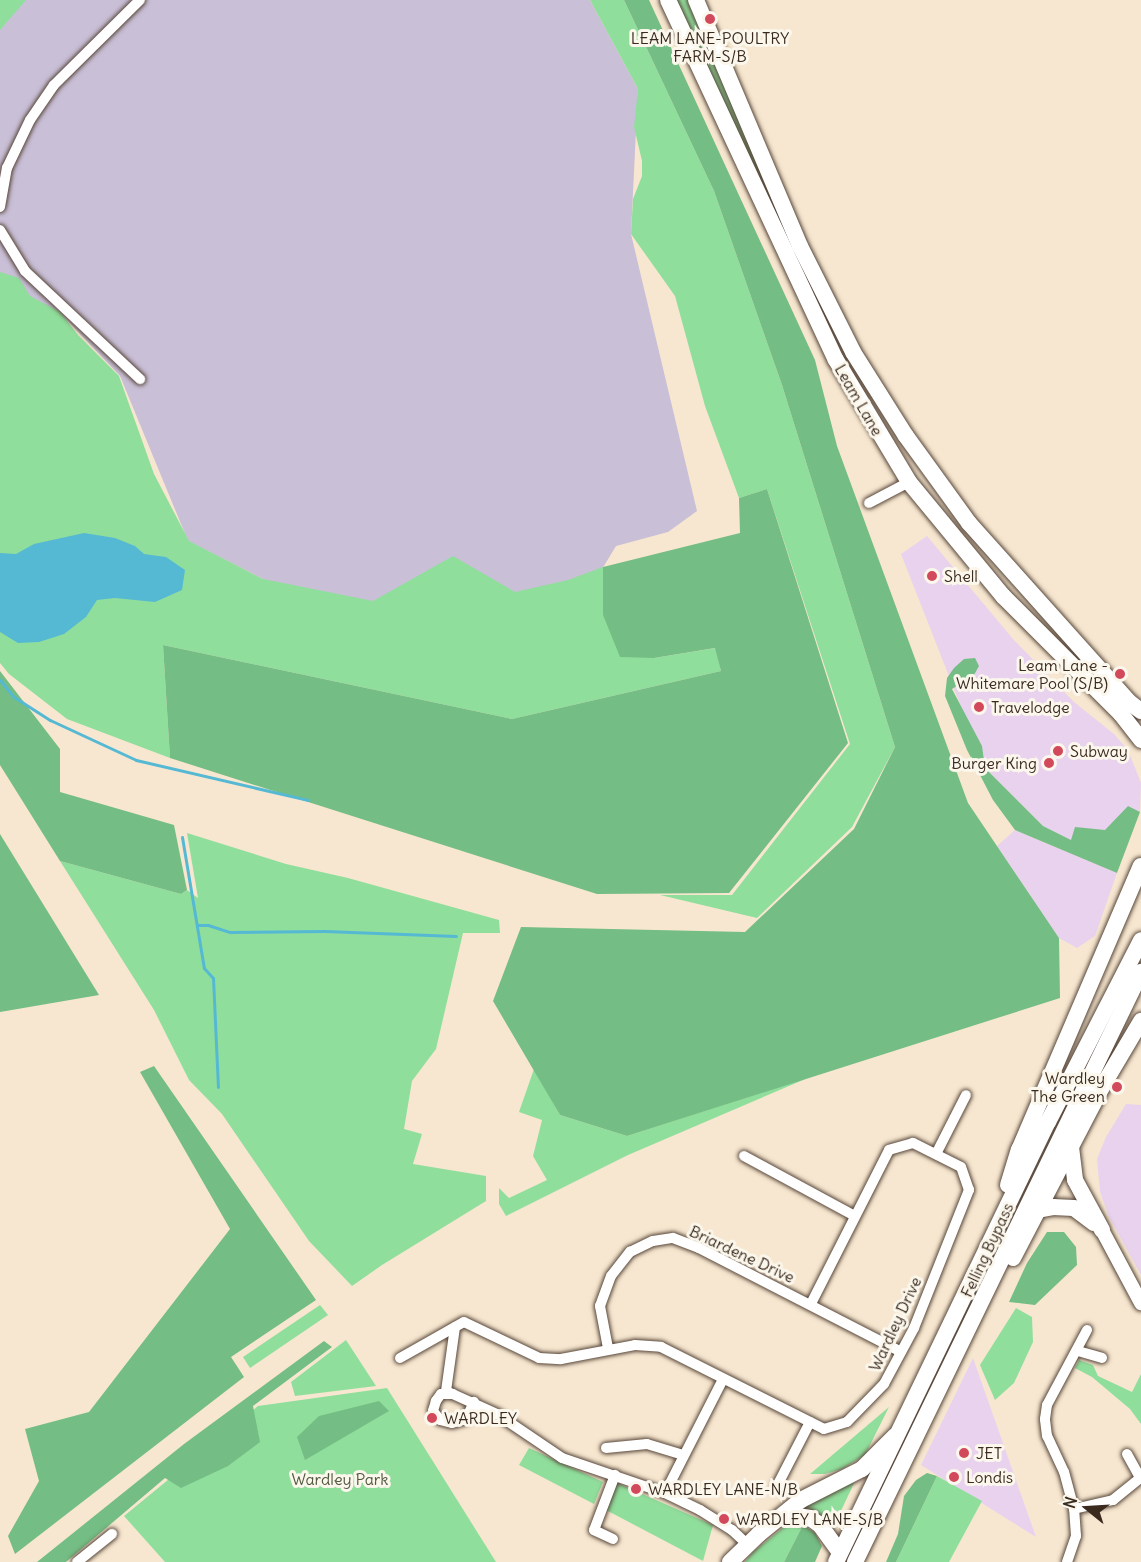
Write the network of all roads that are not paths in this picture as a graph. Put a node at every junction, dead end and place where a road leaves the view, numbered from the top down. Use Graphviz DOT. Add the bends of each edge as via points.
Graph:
graph roads {
  1 [pos="140,0"];
  2 [pos="668,0"];
  3 [pos="696,0"];
  4 [pos="0,207"];
  5 [pos="0,230"];
  6 [pos="140,379"];
  7 [pos="909,482"];
  8 [pos="869,503"];
  9 [pos="1141,711"];
  10 [pos="1141,740"];
  11 [pos="1141,866"];
  12 [pos="1141,940"];
  13 [pos="1141,972"];
  14 [pos="1141,1021"];
  15 [pos="966,1095"];
  16 [pos="1071,1146"];
  17 [pos="936,1155"];
  18 [pos="744,1156"];
  19 [pos="1038,1210"];
  20 [pos="855,1216"];
  21 [pos="1101,1230"];
  22 [pos="985,1254"];
  23 [pos="1141,1303"];
  24 [pos="811,1304"];
  25 [pos="971,1321"];
  26 [pos="455,1327"];
  27 [pos="1087,1330"];
  28 [pos="608,1348"];
  29 [pos="1078,1351"];
  30 [pos="901,1352"];
  31 [pos="400,1358"];
  32 [pos="1102,1358"];
  33 [pos="723,1379"];
  34 [pos="454,1394"];
  35 [pos="474,1402"];
  36 [pos="810,1422"];
  37 [pos="900,1431"];
  38 [pos="606,1448"];
  39 [pos="1127,1454"];
  40 [pos="682,1455"];
  41 [pos="615,1475"];
  42 [pos="1141,1477"];
  43 [pos="777,1486"];
  44 [pos="665,1493"];
  45 [pos="1074,1509"];
  46 [pos="778,1519"];
  47 [pos="112,1534"];
  48 [pos="613,1539"];
  49 [pos="747,1544"];
  50 [pos="838,1557"];
  51 [pos="77,1562"];
  52 [pos="730,1562"];
  53 [pos="855,1562"];
  54 [pos="1067,1562"];
  1 -- 4 [label="street" via="54,85 30,120 7,168"];
  2 -- 7 [label="main road, Leam Lane" via="836,360"];
  3 -- 9 [label="main road, Leam Lane" via="800,246 854,352 906,436 969,523"];
  5 -- 6 [label="street" via="25,271"];
  7 -- 8 [label="street"];
  7 -- 10 [label="main road, Leam Lane" via="1003,596"];
  11 -- 22 [label="main road" via="1019,1150"];
  12 -- 22 [label="main road, Felling Bypass"];
  13 -- 25 [label="main road, Felling Bypass"];
  14 -- 16 [label="main road"];
  15 -- 17 [label="street"];
  16 -- 19 [label="main road"];
  16 -- 21 [label="main road" via="1075,1180"];
  17 -- 20 [label="street, Wardley Drive" via="913,1143 890,1149"];
  17 -- 30 [label="street, Wardley Drive" via="961,1167 969,1190"];
  18 -- 20 [label="street"];
  19 -- 21 [label="main road" via="1074,1208"];
  19 -- 25 [label="main road" via="1001,1281"];
  20 -- 24 [label="street, Wardley Drive"];
  21 -- 23 [label="main road"];
  22 -- 37 [label="main road, Felling Bypass"];
  24 -- 28 [label="street, Briardene Drive" via="699,1248 673,1238 653,1241 630,1252 611,1276 600,1306"];
  24 -- 30 [label="street, Briardene Drive"];
  25 -- 53 [label="main road, Felling Bypass"];
  26 -- 28 [label="street, Wardley Drive" via="464,1322 540,1358 561,1359"];
  26 -- 31 [label="street"];
  26 -- 34 [label="street" via="446,1391"];
  27 -- 29 [label="street"];
  28 -- 33 [label="street, Wardley Drive" via="661,1347"];
  29 -- 32 [label="street"];
  29 -- 45 [label="street" via="1050,1401 1045,1419 1047,1436 1064,1472"];
  30 -- 36 [label="street, Wardley Drive" via="884,1383 847,1422 824,1430"];
  33 -- 36 [label="street, Wardley Drive"];
  33 -- 40 [label="street"];
  34 -- 35 [label="street"];
  34 -- 35 [label="street" via="441,1394 436,1401 433,1411 440,1420 452,1423 466,1419"];
  35 -- 41 [label="street" via="562,1458"];
  36 -- 43 [label="street"];
  37 -- 46 [label="main road" via="862,1469 801,1500"];
  37 -- 50 [label="main road, Felling Bypass"];
  38 -- 40 [label="street" via="647,1444"];
  39 -- 42 [label="street"];
  40 -- 44 [label="street"];
  41 -- 44 [label="street"];
  41 -- 48 [label="street" via="594,1530"];
  42 -- 45 [label="street" via="1120,1497"];
  44 -- 49 [label="street" via="700,1510"];
  45 -- 54 [label="street" via="1076,1536"];
  46 -- 49 [label="main road"];
  46 -- 50 [label="main road" via="791,1515 810,1518 820,1525"];
  47 -- 51 [label="street"];
  49 -- 52 [label="main road"];
}
